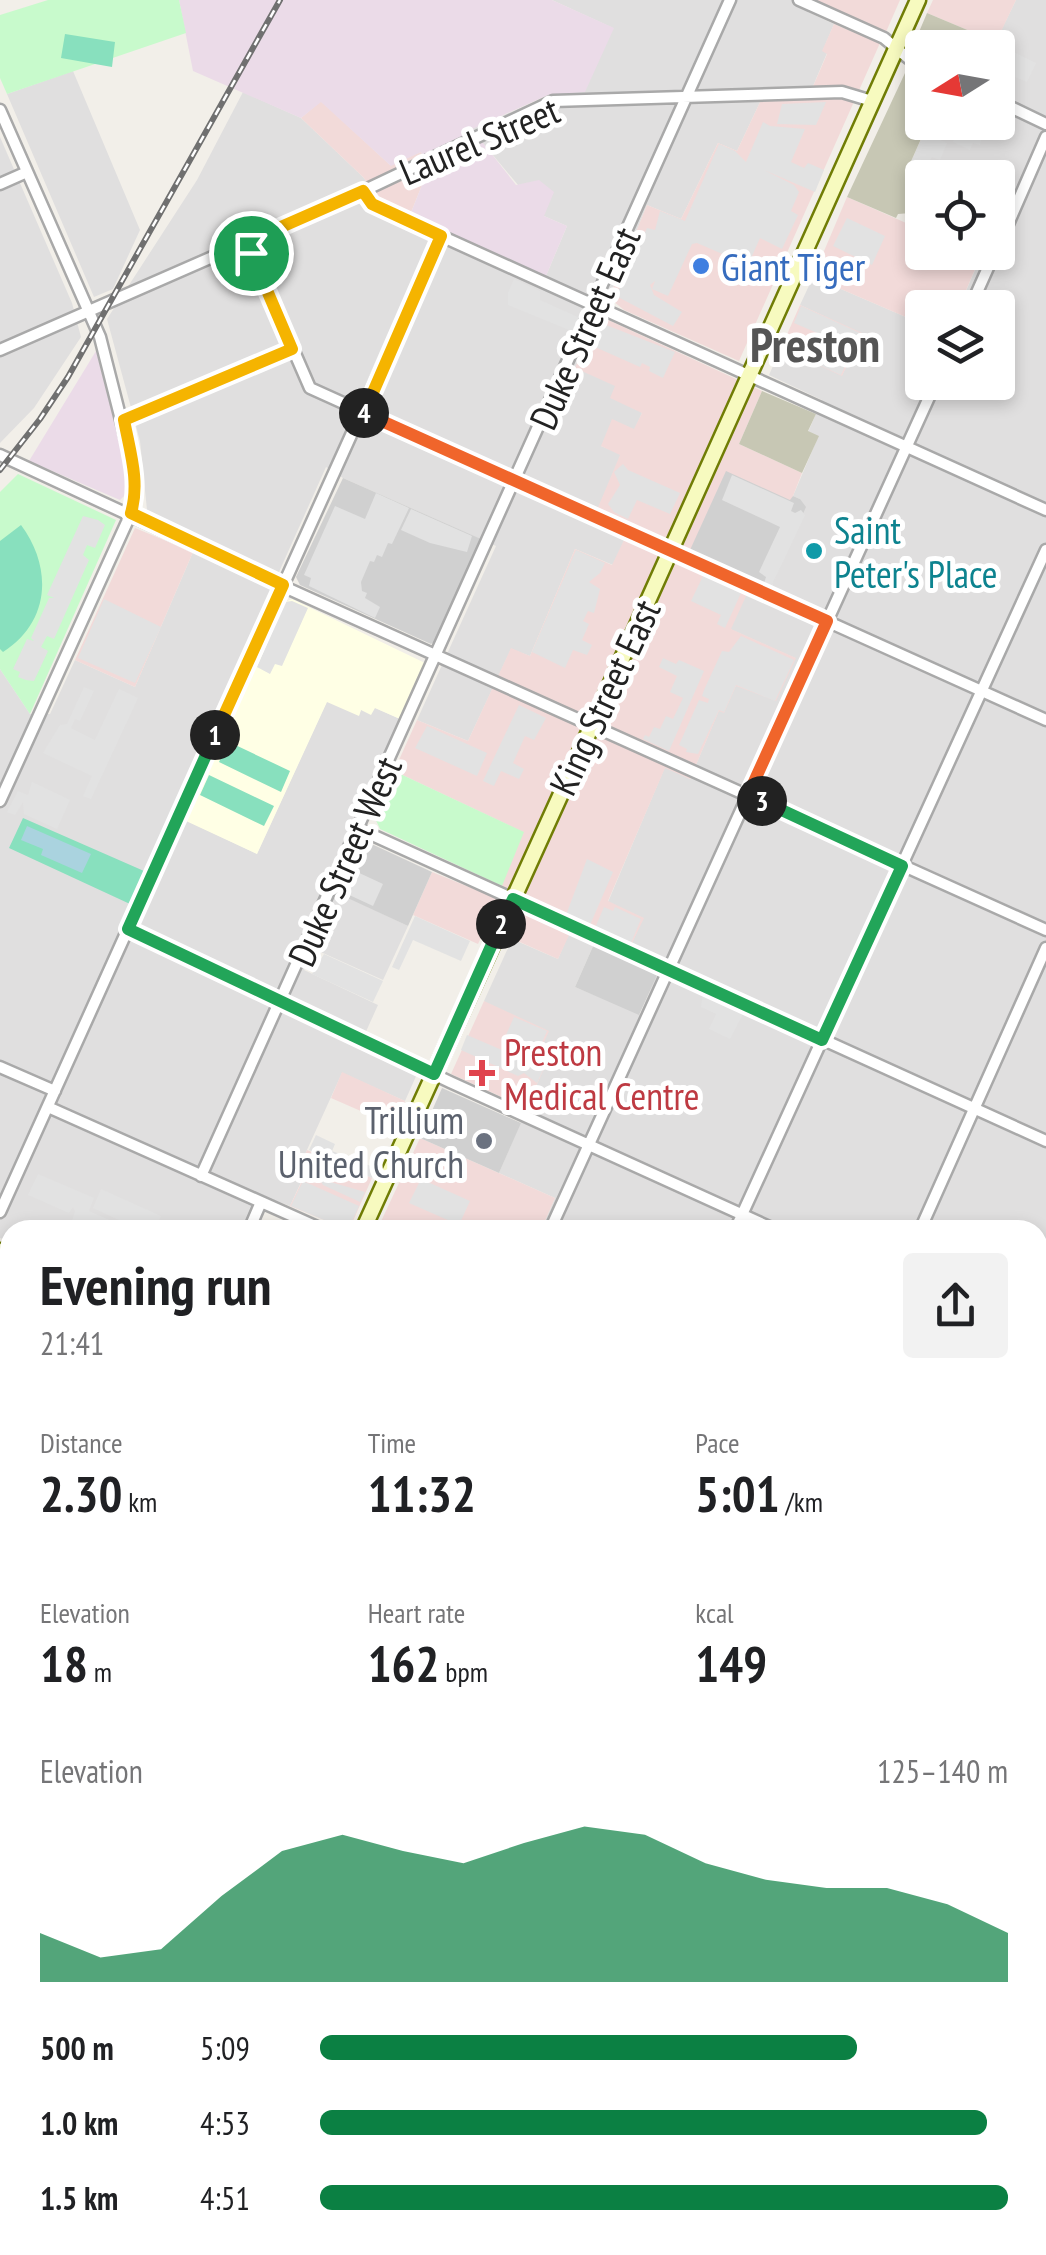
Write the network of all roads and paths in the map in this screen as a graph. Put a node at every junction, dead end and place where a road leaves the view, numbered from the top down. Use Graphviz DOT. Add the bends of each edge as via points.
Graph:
graph roads {
  1 [pos="730,0"];
  2 [pos="798,0"];
  3 [pos="918,0"];
  4 [pos="896,48"];
  5 [pos="905,54"];
  6 [pos="688,96"];
  7 [pos="872,101"];
  8 [pos="0,110"];
  9 [pos="1015,110"];
  10 [pos="1046,124"];
  11 [pos="1046,137"];
  12 [pos="1042,157"];
  13 [pos="27,172"];
  14 [pos="0,184"];
  15 [pos="363,191"];
  16 [pos="1015,212"];
  17 [pos="441,236"];
  18 [pos="247,242"];
  19 [pos="595,304"];
  20 [pos="90,311"];
  21 [pos="292,349"];
  22 [pos="0,350"];
  23 [pos="752,375"];
  24 [pos="928,400"];
  25 [pos="362,412"];
  26 [pos="124,420"];
  27 [pos="907,447"];
  28 [pos="0,455"];
  29 [pos="516,481"];
  30 [pos="1046,510"];
  31 [pos="131,513"];
  32 [pos="672,550"];
  33 [pos="1046,550"];
  34 [pos="283,585"];
  35 [pos="827,621"];
  36 [pos="437,656"];
  37 [pos="983,691"];
  38 [pos="1046,720"];
  39 [pos="591,726"];
  40 [pos="748,795"];
  41 [pos="0,801"];
  42 [pos="359,829"];
  43 [pos="902,866"];
  44 [pos="513,899"];
  45 [pos="128,929"];
  46 [pos="1046,930"];
  47 [pos="1046,948"];
  48 [pos="668,970"];
  49 [pos="281,1002"];
  50 [pos="822,1040"];
  51 [pos="0,1066"];
  52 [pos="434,1074"];
  53 [pos="55,1091"];
  54 [pos="48,1107"];
  55 [pos="975,1108"];
  56 [pos="1046,1141"];
  57 [pos="589,1145"];
  58 [pos="202,1176"];
  59 [pos="4,1190"];
  60 [pos="260,1202"];
  61 [pos="0,1212"];
  62 [pos="742,1215"];
  63 [pos="253,1220"];
  64 [pos="301,1220"];
  65 [pos="368,1220"];
  66 [pos="555,1220"];
  67 [pos="740,1220"];
  68 [pos="753,1220"];
  69 [pos="925,1220"];
  1 -- 6 [label="street, Duke Street East"];
  2 -- 4 [label="street"];
  3 -- 4 [label="main road, King Street East"];
  4 -- 5 [label="street"];
  4 -- 7 [label="main road, King Street East"];
  6 -- 7 [label="street, Laurel Street" via="842,92"];
  6 -- 15 [label="street, Laurel Street" via="552,101"];
  6 -- 19 [label="street, Duke Street East"];
  7 -- 23 [label="main road, King Street East"];
  8 -- 13 [label="street"];
  9 -- 10 [label="street"];
  11 -- 12 [label="street"];
  12 -- 16 [label="street"];
  13 -- 14 [label="street"];
  13 -- 20 [label="street"];
  15 -- 17 [label="street" via="372,204"];
  15 -- 18 [label="street, Laurel Street"];
  17 -- 19 [label="street"];
  17 -- 25 [label="street"];
  18 -- 20 [label="street, Laurel Street"];
  18 -- 21 [label="street"];
  19 -- 23 [label="street"];
  19 -- 29 [label="street, Duke Street East"];
  20 -- 22 [label="street, Laurel Street"];
  20 -- 26 [label="street"];
  21 -- 25 [label="street" via="310,388"];
  21 -- 26 [label="street"];
  23 -- 27 [label="street"];
  23 -- 32 [label="main road, King Street East"];
  24 -- 27 [label="street"];
  25 -- 29 [label="street"];
  25 -- 34 [label="street"];
  26 -- 31 [label="street" via="135,475"];
  27 -- 30 [label="street"];
  27 -- 35 [label="street"];
  28 -- 31 [label="street"];
  29 -- 32 [label="street"];
  29 -- 36 [label="street, Duke Street East"];
  31 -- 34 [label="street"];
  31 -- 41 [label="street"];
  32 -- 35 [label="street"];
  32 -- 39 [label="main road, King Street East"];
  33 -- 37 [label="street"];
  34 -- 36 [label="street"];
  34 -- 45 [label="street"];
  35 -- 37 [label="street"];
  35 -- 40 [label="street"];
  36 -- 39 [label="street"];
  36 -- 42 [label="street, Duke Street West"];
  37 -- 38 [label="street"];
  37 -- 43 [label="street"];
  39 -- 40 [label="street"];
  39 -- 44 [label="main road, King Street East"];
  40 -- 43 [label="street"];
  40 -- 48 [label="street"];
  42 -- 44 [label="street"];
  42 -- 49 [label="street, Duke Street West"];
  43 -- 46 [label="street"];
  43 -- 50 [label="street"];
  44 -- 48 [label="street"];
  44 -- 52 [label="main road, King Street East"];
  45 -- 49 [label="street"];
  45 -- 53 [label="street"];
  47 -- 55 [label="street"];
  48 -- 50 [label="street"];
  48 -- 57 [label="street"];
  49 -- 52 [label="street"];
  49 -- 58 [label="street, Duke Street West"];
  50 -- 55 [label="street"];
  50 -- 62 [label="street"];
  51 -- 53 [label="street"];
  52 -- 57 [label="street"];
  52 -- 65 [label="main road, King Street East"];
  53 -- 54 [label="street"];
  54 -- 58 [label="street"];
  54 -- 59 [label="street"];
  55 -- 56 [label="street"];
  55 -- 69 [label="street"];
  57 -- 62 [label="street"];
  57 -- 66 [label="street"];
  58 -- 60 [label="street"];
  59 -- 61 [label="street"];
  60 -- 63 [label="street"];
  60 -- 64 [label="street"];
  62 -- 67 [label="street"];
  62 -- 68 [label="street"];
}
